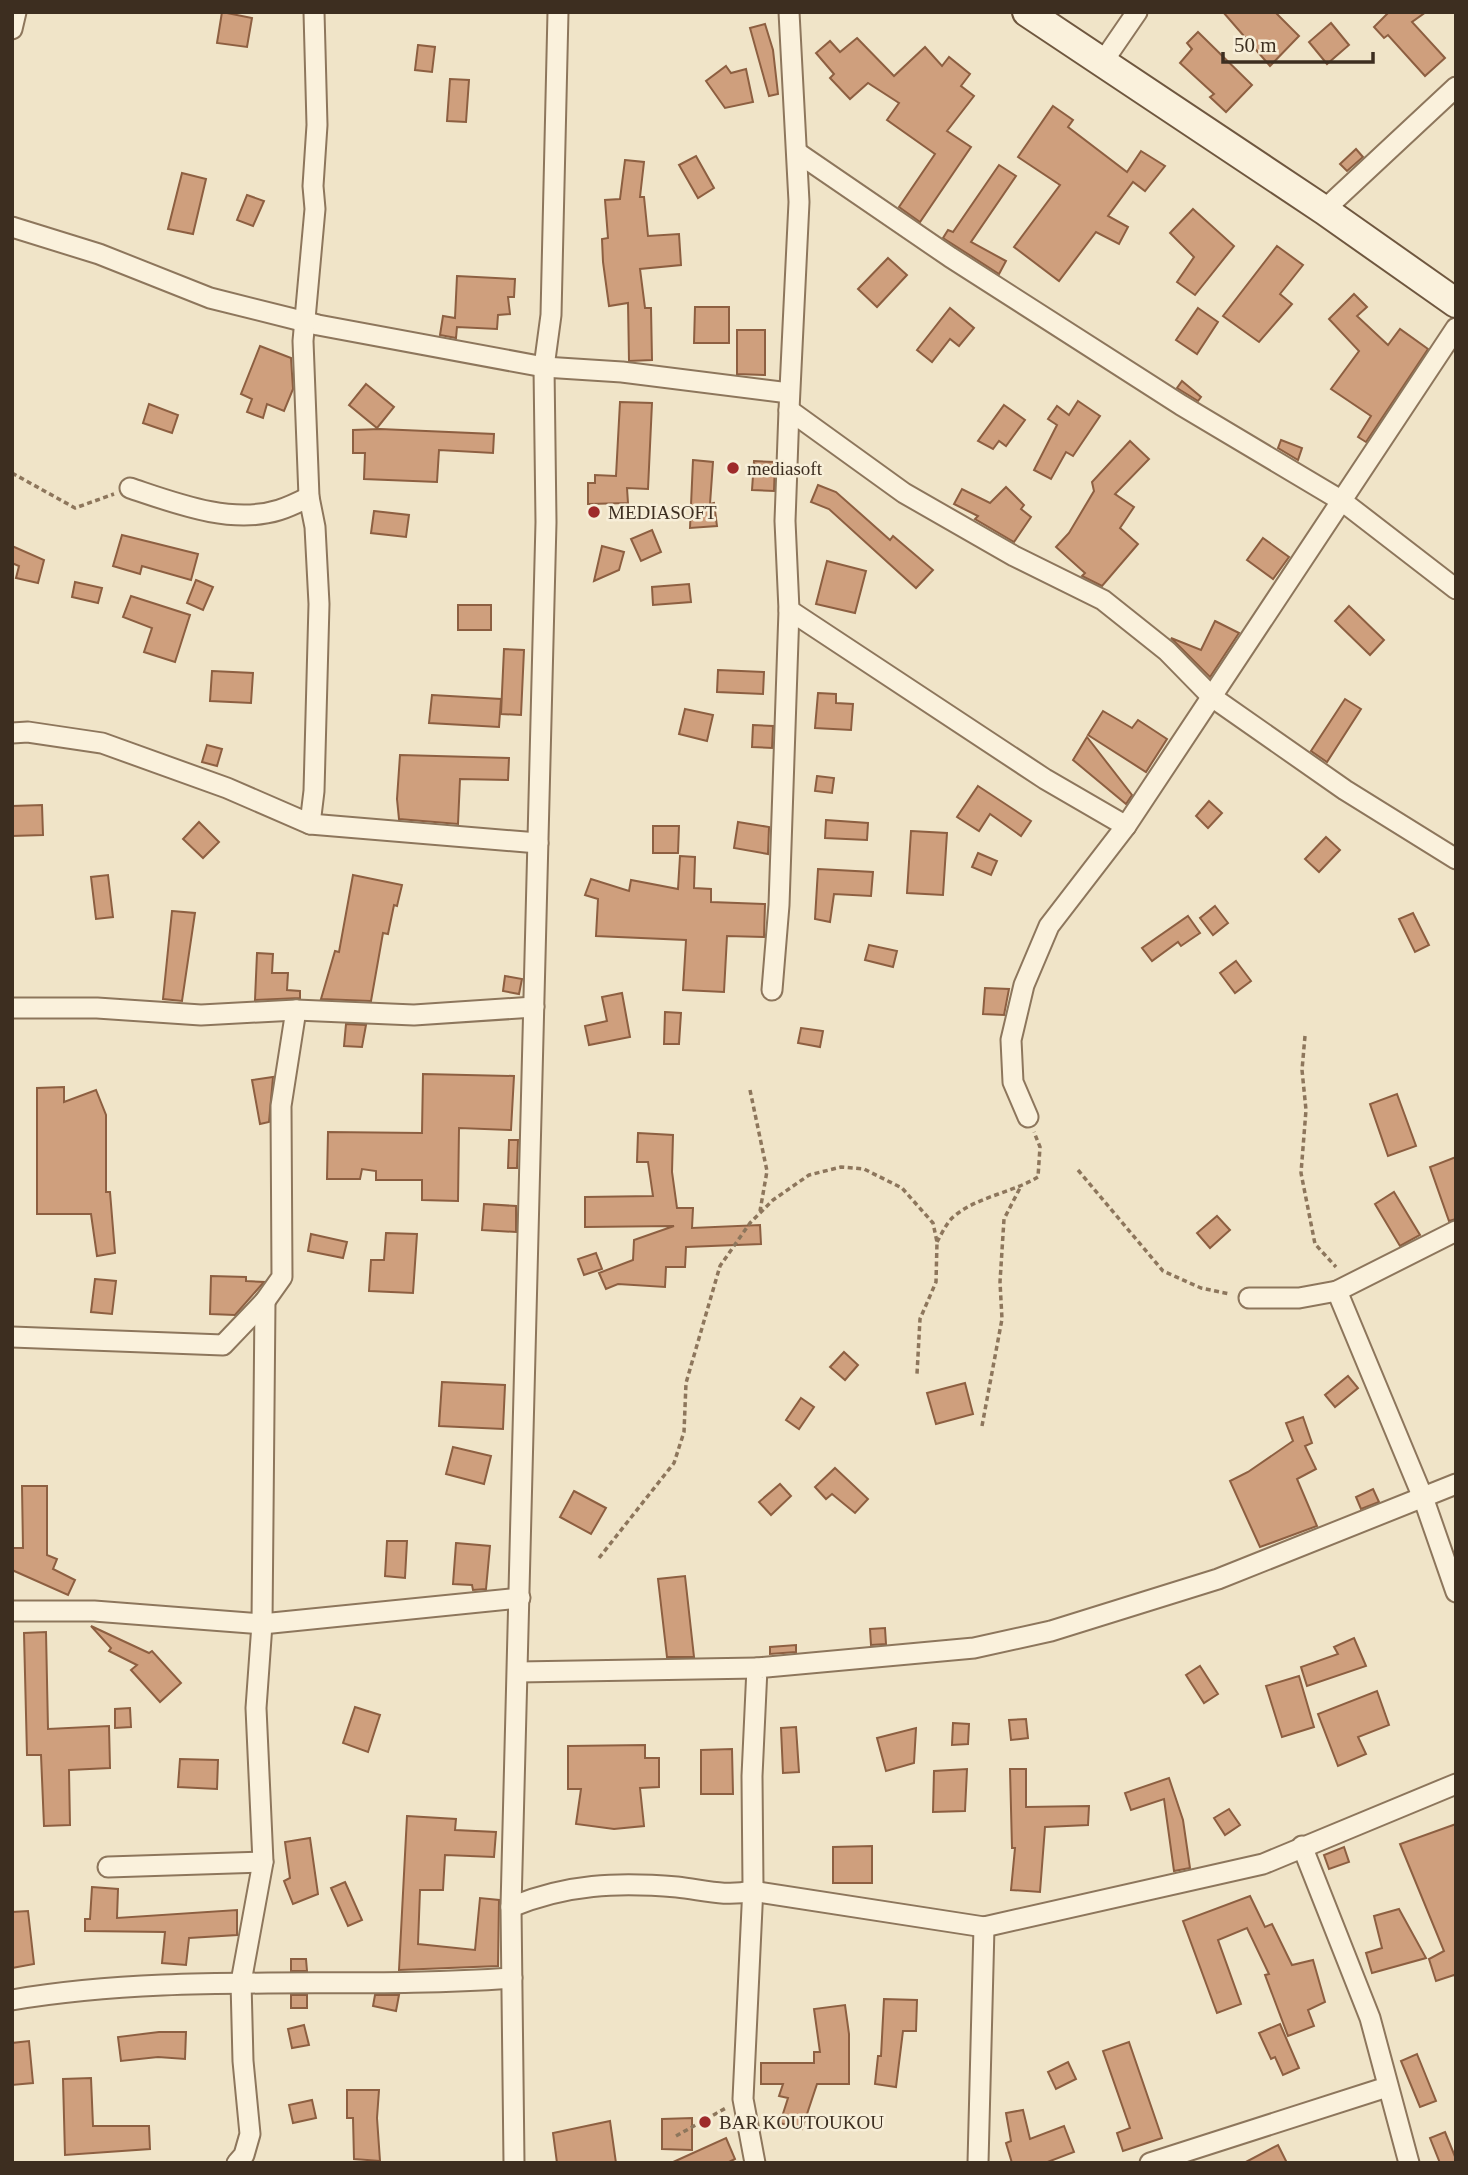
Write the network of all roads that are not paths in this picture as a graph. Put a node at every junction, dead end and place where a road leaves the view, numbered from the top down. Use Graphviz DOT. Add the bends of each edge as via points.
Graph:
graph roads {
  1 [pos="16,12"];
  2 [pos="314,12"];
  3 [pos="558,12"];
  4 [pos="789,12"];
  5 [pos="1027,12"];
  6 [pos="1137,12"];
  7 [pos="12,29"];
  8 [pos="1102,63"];
  9 [pos="1456,87"];
  10 [pos="798,153"];
  11 [pos="1324,210"];
  12 [pos="12,227"];
  13 [pos="1456,303"];
  14 [pos="304,321"];
  15 [pos="1456,328"];
  16 [pos="544,367"];
  17 [pos="789,401"];
  18 [pos="130,488"];
  19 [pos="309,497"];
  20 [pos="1342,501"];
  21 [pos="1456,589"];
  22 [pos="789,610"];
  23 [pos="1212,697"];
  24 [pos="12,733"];
  25 [pos="310,824"];
  26 [pos="1126,826"];
  27 [pos="538,843"];
  28 [pos="1456,859"];
  29 [pos="772,990"];
  30 [pos="12,1007"];
  31 [pos="534,1007"];
  32 [pos="296,1010"];
  33 [pos="1028,1117"];
  34 [pos="1456,1231"];
  35 [pos="1337,1291"];
  36 [pos="1249,1298"];
  37 [pos="265,1301"];
  38 [pos="12,1337"];
  39 [pos="1456,1484"];
  40 [pos="1424,1500"];
  41 [pos="1456,1592"];
  42 [pos="520,1598"];
  43 [pos="12,1611"];
  44 [pos="261,1625"];
  45 [pos="757,1668"];
  46 [pos="517,1672"];
  47 [pos="1456,1784"];
  48 [pos="1302,1846"];
  49 [pos="263,1862"];
  50 [pos="108,1867"];
  51 [pos="752,1891"];
  52 [pos="511,1907"];
  53 [pos="984,1927"];
  54 [pos="512,1978"];
  55 [pos="241,1982"];
  56 [pos="12,2000"];
  57 [pos="1387,2087"];
  58 [pos="237,2163"];
  59 [pos="514,2163"];
  60 [pos="755,2163"];
  61 [pos="978,2163"];
  62 [pos="1150,2163"];
  63 [pos="1409,2163"];
  1 -- 7 [label="street"];
  2 -- 14 [label="street" via="315,209"];
  3 -- 16 [label="street" via="551,315"];
  4 -- 10 [label="street"];
  5 -- 8 [label="street"];
  6 -- 8 [label="street"];
  8 -- 11 [label="street"];
  9 -- 11 [label="street"];
  10 -- 17 [label="street"];
  10 -- 20 [label="street" via="1181,405"];
  11 -- 13 [label="street"];
  12 -- 14 [label="street" via="99,254 210,298"];
  14 -- 16 [label="street"];
  14 -- 19 [label="street"];
  15 -- 20 [label="street"];
  16 -- 17 [label="street" via="622,372"];
  16 -- 27 [label="street" via="546,522"];
  17 -- 22 [label="street"];
  17 -- 23 [label="street" via="870,472 1014,556 1103,600 1167,651"];
  18 -- 19 [label="street" via="187,507 235,513 279,510"];
  19 -- 25 [label="street" via="319,604"];
  20 -- 21 [label="street"];
  20 -- 23 [label="street"];
  22 -- 26 [label="street" via="1045,779"];
  22 -- 29 [label="street"];
  23 -- 26 [label="street"];
  23 -- 28 [label="street" via="1345,790"];
  24 -- 25 [label="street" via="64,737 125,750"];
  25 -- 27 [label="street"];
  26 -- 33 [label="street" via="1049,926 1024,985 1010,1060 1013,1082"];
  27 -- 31 [label="street"];
  30 -- 32 [label="street" via="201,1014"];
  31 -- 32 [label="street" via="414,1015"];
  31 -- 42 [label="street"];
  32 -- 37 [label="street" via="281,1106 282,1277"];
  34 -- 35 [label="street"];
  35 -- 36 [label="street" via="1299,1298"];
  35 -- 40 [label="street"];
  37 -- 38 [label="street" via="223,1345"];
  37 -- 44 [label="street"];
  39 -- 40 [label="street"];
  40 -- 41 [label="street"];
  40 -- 45 [label="street" via="1218,1579 1051,1631 974,1648"];
  42 -- 44 [label="street"];
  42 -- 46 [label="street"];
  43 -- 44 [label="street" via="94,1611"];
  44 -- 49 [label="street" via="256,1707"];
  45 -- 46 [label="street"];
  45 -- 51 [label="street"];
  46 -- 52 [label="street"];
  47 -- 48 [label="street"];
  48 -- 53 [label="street" via="1262,1864"];
  48 -- 57 [label="street" via="1370,2018"];
  49 -- 50 [label="street"];
  49 -- 55 [label="street"];
  51 -- 52 [label="street" via="729,1896 690,1888 605,1883 538,1896"];
  51 -- 53 [label="street"];
  51 -- 60 [label="street" via="743,2099"];
  52 -- 54 [label="street"];
  53 -- 61 [label="street"];
  54 -- 55 [label="street" via="431,1984"];
  54 -- 59 [label="street"];
  55 -- 56 [label="street" via="52,1993"];
  55 -- 58 [label="street" via="250,2134"];
  57 -- 62 [label="street"];
  57 -- 63 [label="street"];
}
